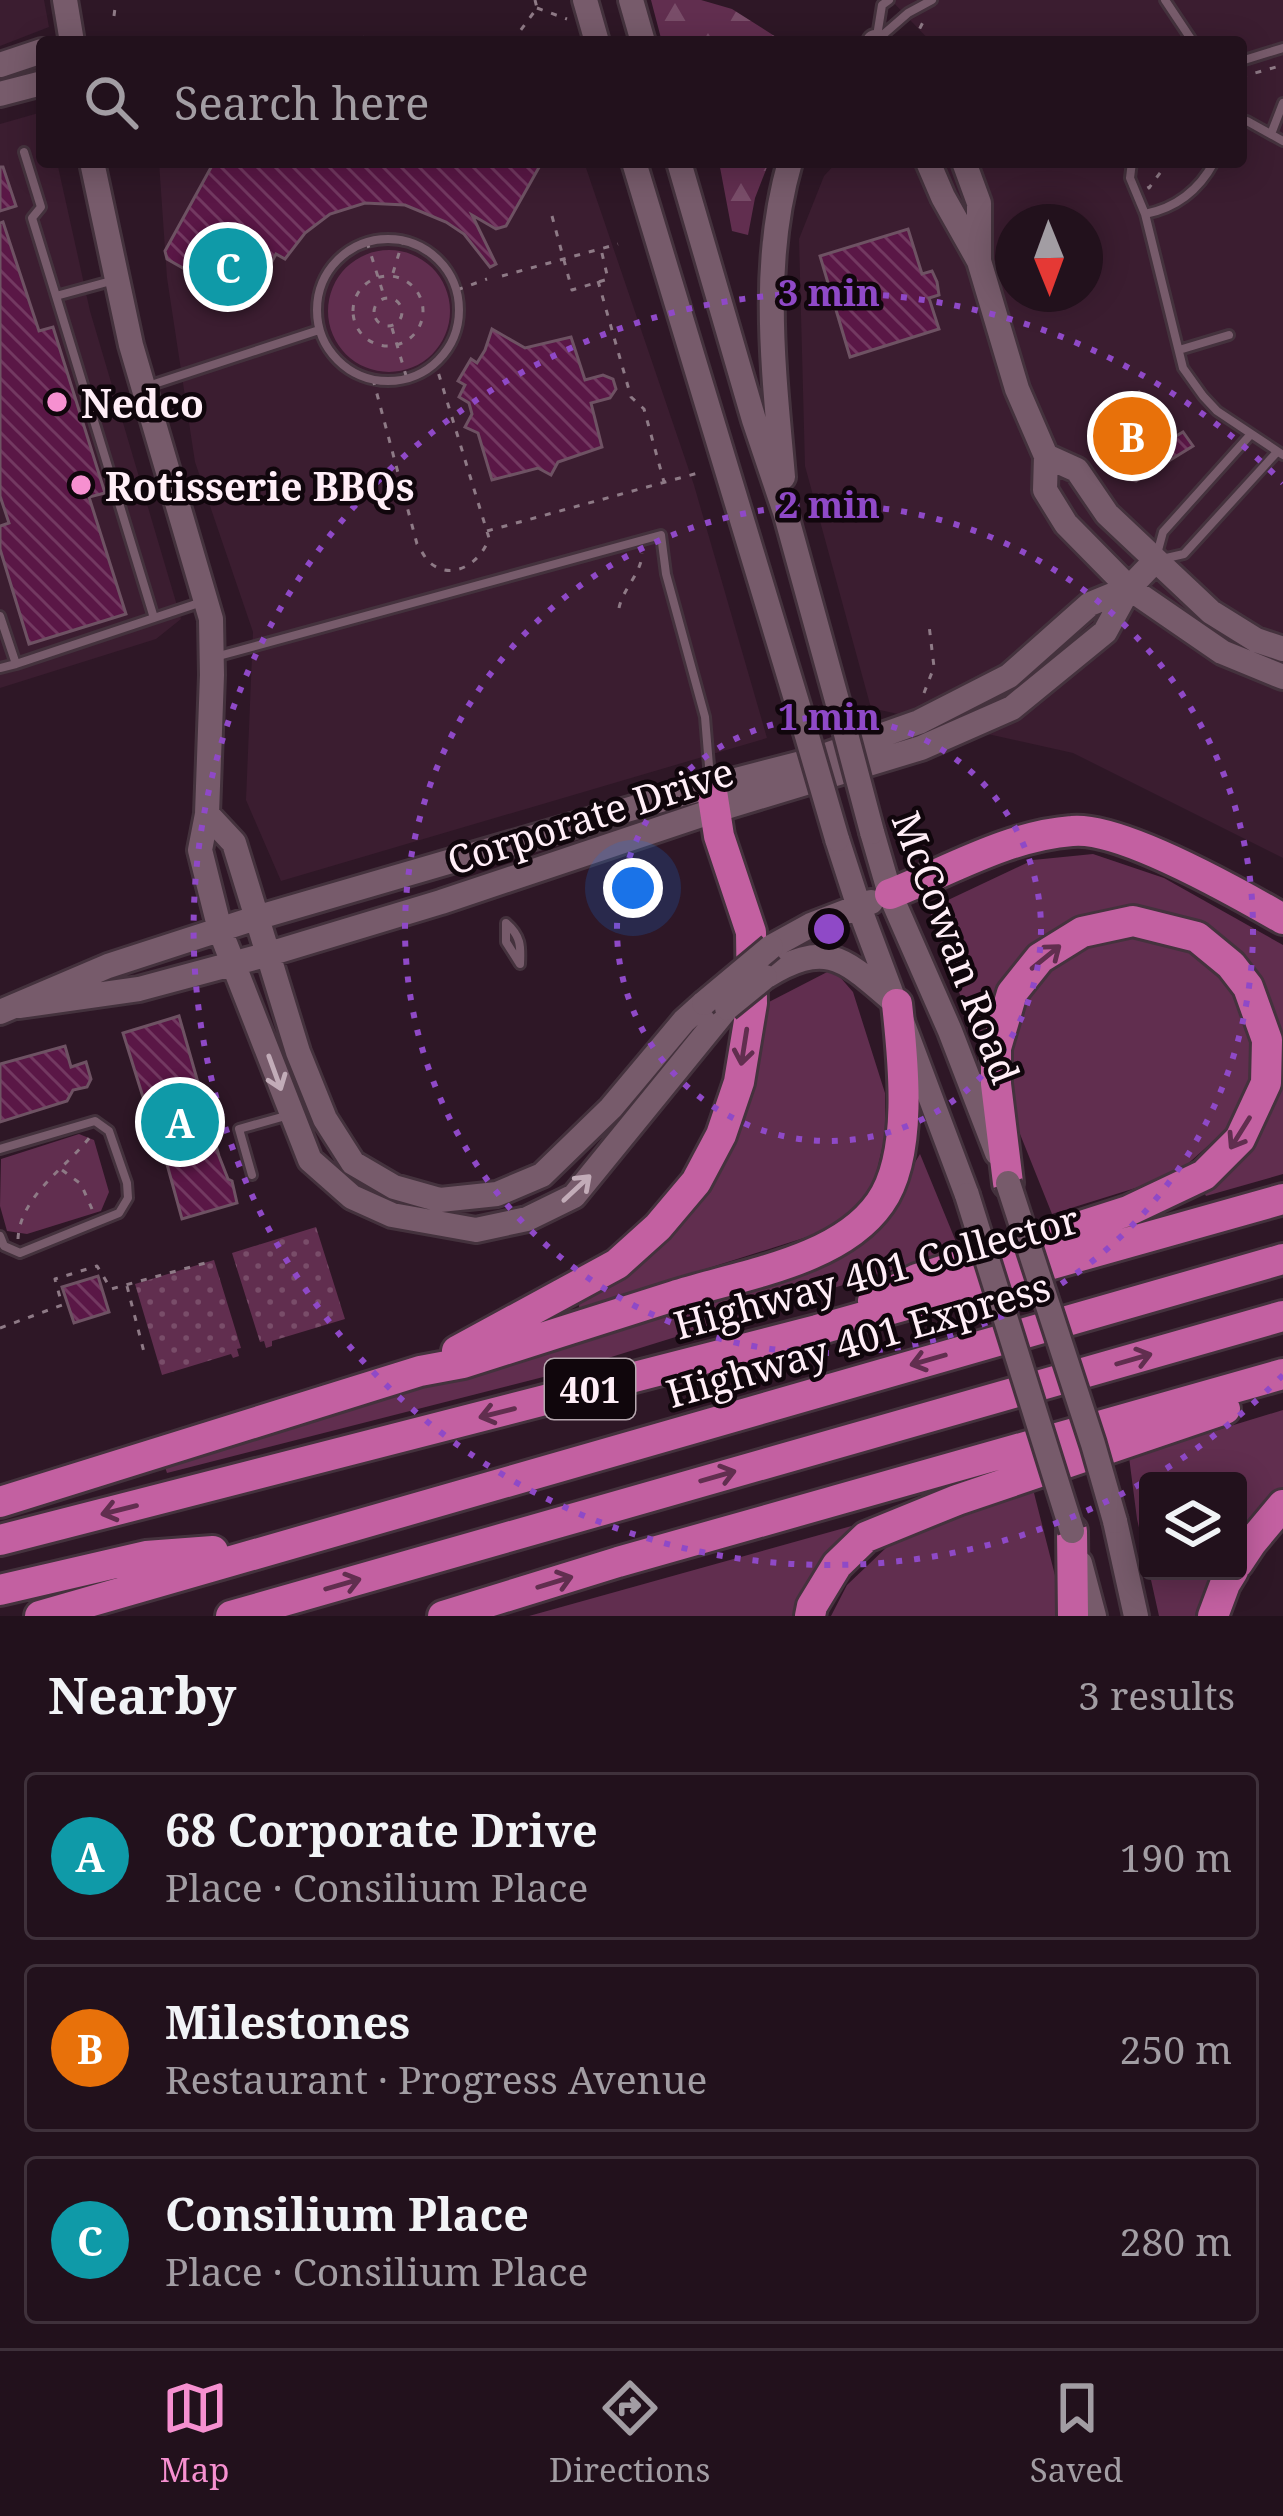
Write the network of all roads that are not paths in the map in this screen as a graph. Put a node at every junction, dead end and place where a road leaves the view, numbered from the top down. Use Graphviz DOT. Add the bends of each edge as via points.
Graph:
graph roads {
  1 [pos="65,0"];
  2 [pos="631,0"];
  3 [pos="889,0"];
  4 [pos="932,0"];
  5 [pos="1165,0"];
  6 [pos="576,10"];
  7 [pos="70,36"];
  8 [pos="594,36"];
  9 [pos="641,36"];
  10 [pos="877,36"];
  11 [pos="883,36"];
  12 [pos="1188,36"];
  13 [pos="1283,49"];
  14 [pos="36,53"];
  15 [pos="1247,59"];
  16 [pos="0,65"];
  17 [pos="36,85"];
  18 [pos="0,94"];
  19 [pos="1283,103"];
  20 [pos="1247,121"];
  21 [pos="1271,134"];
  22 [pos="1283,142"];
  23 [pos="24,152"];
  24 [pos="93,168"];
  25 [pos="636,168"];
  26 [pos="681,168"];
  27 [pos="788,168"];
  28 [pos="803,168"];
  29 [pos="913,168"];
  30 [pos="931,168"];
  31 [pos="966,168"];
  32 [pos="1131,168"];
  33 [pos="1210,168"];
  34 [pos="781,192"];
  35 [pos="943,197"];
  36 [pos="1145,214"];
  37 [pos="979,261"];
  38 [pos="116,279"];
  39 [pos="56,296"];
  40 [pos="319,330"];
  41 [pos="1229,335"];
  42 [pos="1179,350"];
  43 [pos="143,387"];
  44 [pos="1251,434"];
  45 [pos="1280,453"];
  46 [pos="1046,456"];
  47 [pos="786,515"];
  48 [pos="1155,561"];
  49 [pos="1129,588"];
  50 [pos="206,601"];
  51 [pos="0,616"];
  52 [pos="154,618"];
  53 [pos="2,631"];
  54 [pos="1283,649"];
  55 [pos="212,658"];
  56 [pos="16,664"];
  57 [pos="0,668"];
  58 [pos="1283,676"];
  59 [pos="712,798"];
  60 [pos="207,814"];
  61 [pos="482,851"];
  62 [pos="493,885"];
  63 [pos="890,894"];
  64 [pos="859,908"];
  65 [pos="256,918"];
  66 [pos="1283,919"];
  67 [pos="220,930"];
  68 [pos="269,954"];
  69 [pos="235,964"];
  70 [pos="896,1004"];
  71 [pos="716,1005"];
  72 [pos="10,1009"];
  73 [pos="291,1114"];
  74 [pos="0,1148"];
  75 [pos="252,1175"];
  76 [pos="1008,1183"];
  77 [pos="1283,1199"];
  78 [pos="0,1236"];
  79 [pos="1283,1259"];
  80 [pos="1283,1316"];
  81 [pos="817,1330"];
  82 [pos="420,1371"];
  83 [pos="1283,1374"];
  84 [pos="1283,1390"];
  85 [pos="0,1502"];
  86 [pos="1283,1505"];
  87 [pos="1072,1532"];
  88 [pos="0,1540"];
  89 [pos="272,1547"];
  90 [pos="1247,1549"];
  91 [pos="1228,1580"];
  92 [pos="0,1590"];
  93 [pos="40,1616"];
  94 [pos="231,1616"];
  95 [pos="443,1616"];
  96 [pos="810,1616"];
  97 [pos="1073,1616"];
  98 [pos="1094,1616"];
  99 [pos="1136,1616"];
  100 [pos="1213,1616"];
  1 -- 7 [label="street"];
  2 -- 9 [label="street"];
  3 -- 10 [label="lane"];
  4 -- 11 [label="lane"];
  5 -- 12 [label="lane"];
  6 -- 8 [label="street"];
  13 -- 15 [label="lane"];
  14 -- 16 [label="street"];
  17 -- 18 [label="street"];
  19 -- 21 [label="lane"];
  20 -- 21 [label="lane"];
  21 -- 22 [label="lane"];
  23 -- 39 [label="lane" via="41,207 32,218"];
  24 -- 38 [label="street"];
  25 -- 64 [label="street, McCowan Road, bridge"];
  26 -- 47 [label="street, McCowan Road"];
  27 -- 34 [label="street"];
  28 -- 34 [label="street"];
  29 -- 35 [label="street"];
  30 -- 35 [label="street"];
  31 -- 37 [label="street" via="979,203"];
  32 -- 36 [label="lane"];
  33 -- 36 [label="lane" via="1179,202"];
  34 -- 47 [label="street" via="771,302"];
  35 -- 37 [label="street"];
  36 -- 42 [label="lane"];
  37 -- 46 [label="street" via="1016,388"];
  38 -- 39 [label="lane"];
  38 -- 43 [label="street"];
  39 -- 52 [label="lane"];
  40 -- 40 [label="lane" via="319,290 336,260 367,242 398,238 423,247 458,290 460,323 446,353 420,375 363,378 333,357"];
  40 -- 43 [label="lane"];
  41 -- 42 [label="lane"];
  42 -- 44 [label="lane" via="1203,396"];
  43 -- 50 [label="street"];
  44 -- 45 [label="lane"];
  44 -- 48 [label="lane" via="1163,532"];
  45 -- 48 [label="lane" via="1184,554"];
  46 -- 48 [label="street" via="1077,470"];
  46 -- 49 [label="street" via="1045,490 1066,524"];
  47 -- 63 [label="street, McCowan Road, bridge"];
  48 -- 49 [label="street, Corporate Drive"];
  48 -- 54 [label="street" via="1210,612"];
  49 -- 58 [label="street" via="1222,652"];
  49 -- 59 [label="street, Corporate Drive" via="1106,632 1012,708 921,748"];
  50 -- 52 [label="lane"];
  50 -- 55 [label="street"];
  51 -- 53 [label="lane"];
  52 -- 56 [label="lane"];
  53 -- 56 [label="lane"];
  55 -- 59 [label="lane" via="661,536 705,717"];
  55 -- 60 [label="street"];
  56 -- 57 [label="lane"];
  59 -- 61 [label="street, Corporate Drive"];
  59 -- 62 [label="street, Corporate Drive"];
  59 -- 82 [label="highway, one-way" via="751,932 752,1003 722,1135 696,1183 617,1264"];
  60 -- 65 [label="street" via="234,843"];
  60 -- 67 [label="street" via="200,850"];
  61 -- 62 [label="street"];
  61 -- 65 [label="street, Corporate Drive"];
  62 -- 68 [label="street, Corporate Drive"];
  63 -- 64 [label="street"];
  63 -- 66 [label="highway" via="1015,842 1077,830 1139,845"];
  63 -- 76 [label="street, McCowan Road"];
  64 -- 70 [label="street, McCowan Road"];
  64 -- 71 [label="street, bridge" via="771,946"];
  65 -- 67 [label="street, Corporate Drive"];
  65 -- 68 [label="street"];
  67 -- 69 [label="street"];
  67 -- 72 [label="street, Corporate Drive"];
  68 -- 69 [label="street, Corporate Drive"];
  68 -- 71 [label="street" via="298,1052 353,1163 394,1187 440,1200 496,1194 542,1175 684,1022"];
  69 -- 72 [label="street, Corporate Drive"];
  69 -- 73 [label="street, one-way"];
  70 -- 71 [label="street, bridge" via="843,960 816,956 790,961"];
  70 -- 82 [label="highway" via="904,1075 898,1161 882,1201 854,1232 794,1261"];
  70 -- 87 [label="street, McCowan Road, bridge" via="967,1195"];
  73 -- 71 [label="street, one-way" via="310,1160 352,1197 392,1215 476,1231 526,1219 574,1196"];
  73 -- 75 [label="lane" via="239,1129"];
  74 -- 78 [label="lane" via="95,1121 110,1131 128,1198 119,1213 20,1253"];
  76 -- 81 [label="highway, one-way" via="997,1048 1012,993 1040,958 1082,932 1132,921 1197,937 1231,964 1267,1040 1266,1083 1240,1139 1204,1175 1128,1211 917,1279"];
  76 -- 99 [label="street, McCowan Road, bridge" via="1115,1521"];
  77 -- 81 [label="highway, Highway 401 Collector / 401"];
  79 -- 89 [label="highway, Highway 401 Express / 401, one-way"];
  94 -- 80 [label="highway, one-way"];
  81 -- 88 [label="highway, Highway 401 Collector / 401, one-way"];
  82 -- 85 [label="highway"];
  95 -- 83 [label="highway, one-way"];
  84 -- 96 [label="highway" via="866,1538 837,1565"];
  86 -- 90 [label="highway"];
  87 -- 97 [label="highway"];
  87 -- 98 [label="street, McCowan Road"];
  89 -- 92 [label="highway" via="146,1556"];
  89 -- 93 [label="highway, Highway 401 Express / 401"];
  91 -- 100 [label="highway"];
}
